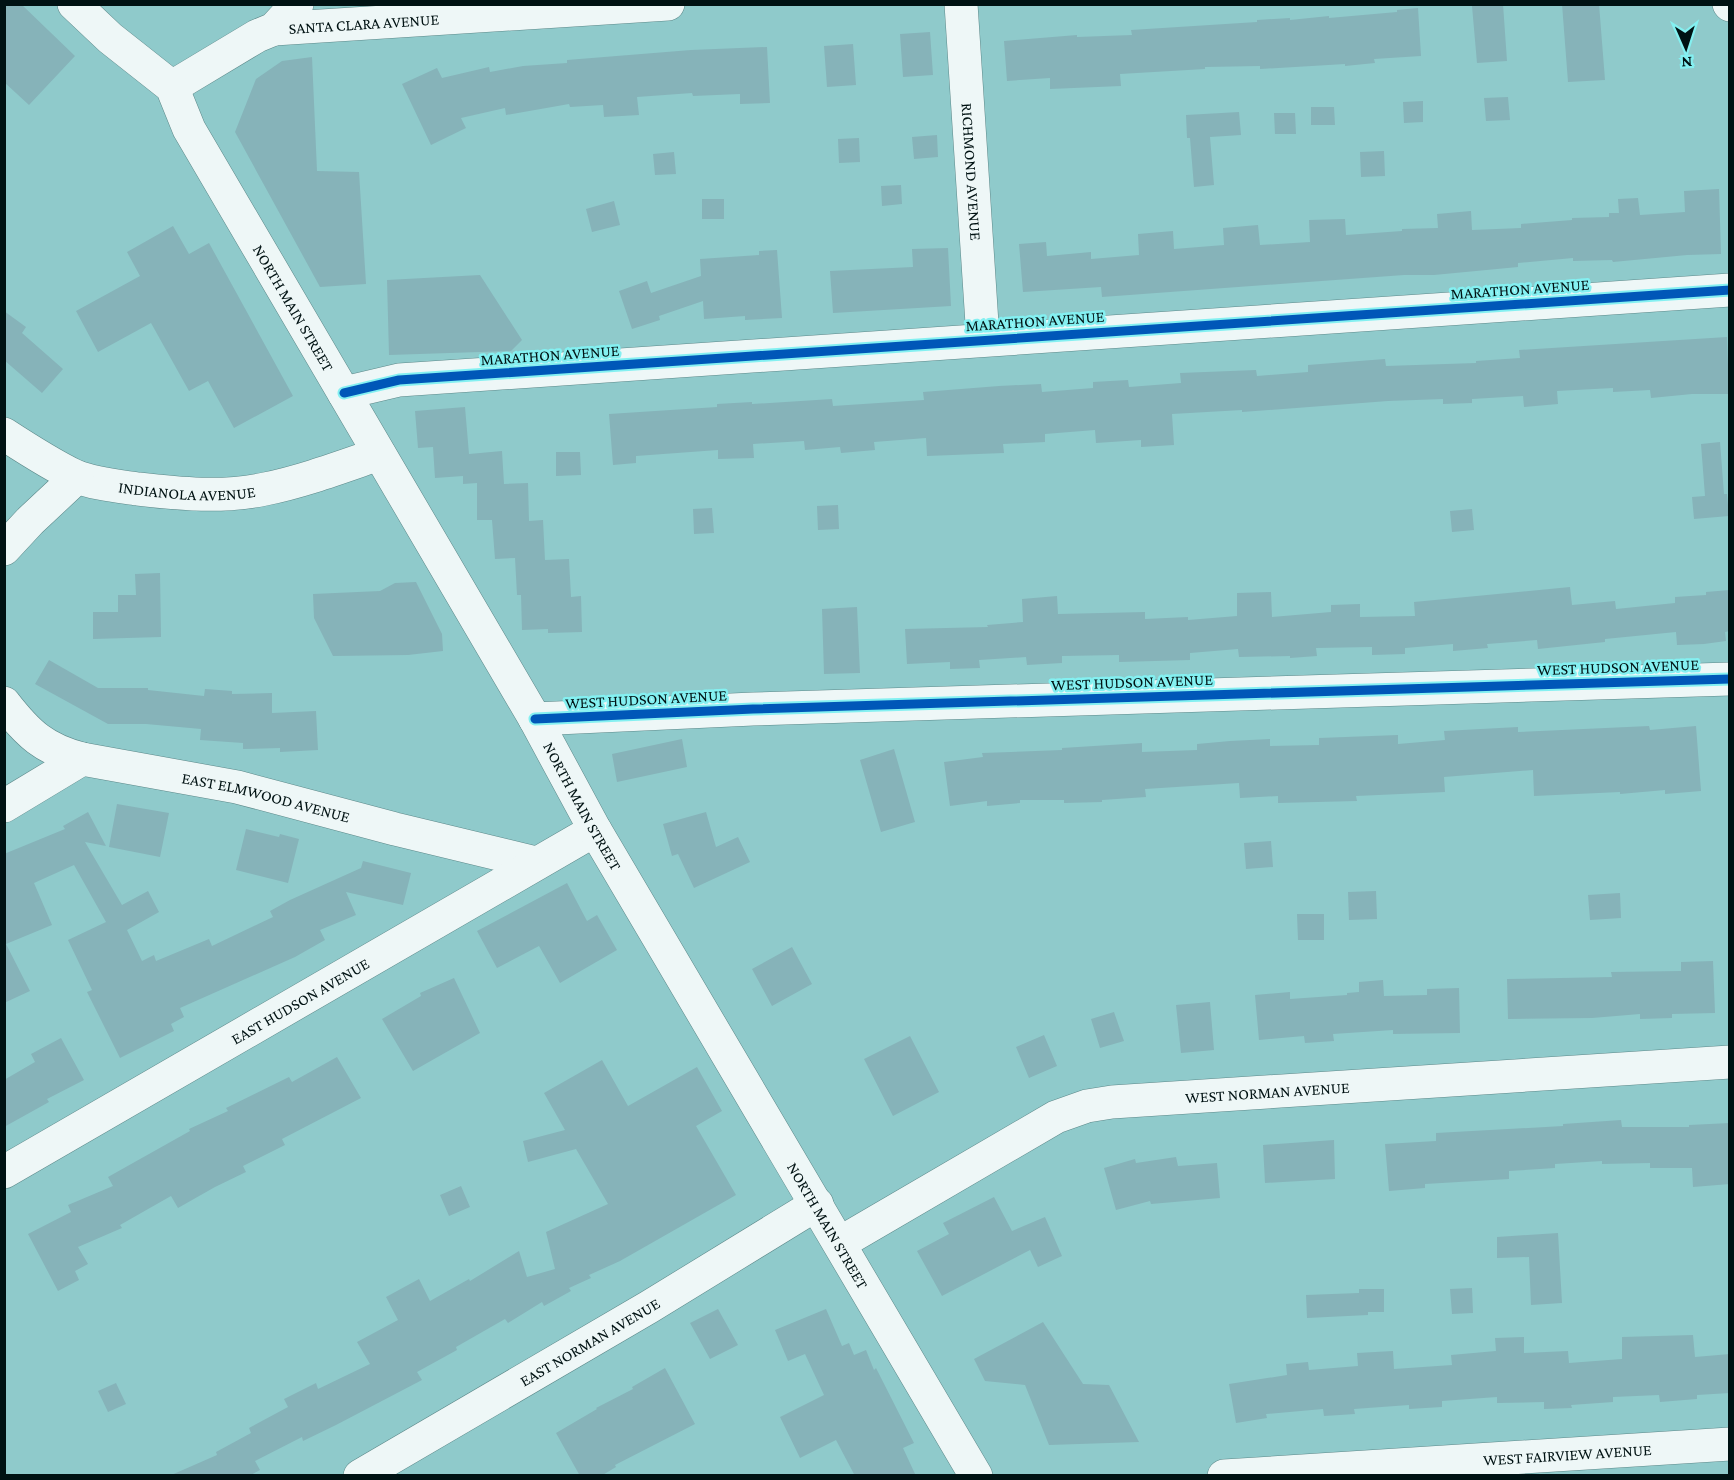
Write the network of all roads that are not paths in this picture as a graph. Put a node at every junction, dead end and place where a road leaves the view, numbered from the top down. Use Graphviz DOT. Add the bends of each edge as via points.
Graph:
graph roads {
  1 [pos="74,4"];
  2 [pos="297,4"];
  3 [pos="668,4"];
  4 [pos="961,4"];
  5 [pos="274,29"];
  6 [pos="172,87"];
  7 [pos="1730,290"];
  8 [pos="983,339"];
  9 [pos="344,393"];
  10 [pos="4,434"];
  11 [pos="379,454"];
  12 [pos="77,477"];
  13 [pos="4,549"];
  14 [pos="1730,679"];
  15 [pos="4,703"];
  16 [pos="535,719"];
  17 [pos="82,759"];
  18 [pos="4,806"];
  19 [pos="596,830"];
  20 [pos="536,864"];
  21 [pos="1730,1062"];
  22 [pos="4,1172"];
  23 [pos="817,1204"];
  24 [pos="840,1243"];
  25 [pos="1730,1444"];
  26 [pos="1515,1467"];
  27 [pos="360,1476"];
  28 [pos="976,1476"];
  29 [pos="1224,1476"];
  1 -- 6 [label="street, NORTH MAIN STREET"];
  2 -- 5 [label="street"];
  3 -- 5 [label="street, SANTA CLARA AVENUE"];
  4 -- 8 [label="street, RICHMOND AVENUE"];
  5 -- 6 [label="street"];
  6 -- 9 [label="street, NORTH MAIN STREET" via="189,129"];
  7 -- 8 [label="street, MARATHON AVENUE"];
  8 -- 9 [label="street, MARATHON AVENUE" via="399,380"];
  9 -- 11 [label="street, NORTH MAIN STREET"];
  10 -- 12 [label="street, INDIANOLA AVENUE"];
  11 -- 12 [label="street, INDIANOLA AVENUE" via="301,480 233,493 188,494 109,485"];
  11 -- 16 [label="street, NORTH MAIN STREET"];
  12 -- 13 [label="street"];
  14 -- 16 [label="street, WEST HUDSON AVENUE"];
  15 -- 17 [label="street, EAST ELMWOOD AVENUE" via="39,741 62,754"];
  16 -- 19 [label="street, NORTH MAIN STREET"];
  17 -- 18 [label="street"];
  17 -- 20 [label="street, EAST ELMWOOD AVENUE" via="237,787"];
  19 -- 20 [label="street, EAST HUDSON AVENUE"];
  19 -- 23 [label="street, NORTH MAIN STREET"];
  20 -- 22 [label="street, EAST HUDSON AVENUE"];
  21 -- 24 [label="street, WEST NORMAN AVENUE" via="1087,1106 1056,1117"];
  23 -- 24 [label="street, NORTH MAIN STREET"];
  23 -- 27 [label="street, EAST NORMAN AVENUE"];
  24 -- 28 [label="street, NORTH MAIN STREET"];
  25 -- 26 [label="street, WEST FAIRVIEW AVENUE"];
  26 -- 29 [label="street, WEST FAIRVIEW AVENUE"];
}
